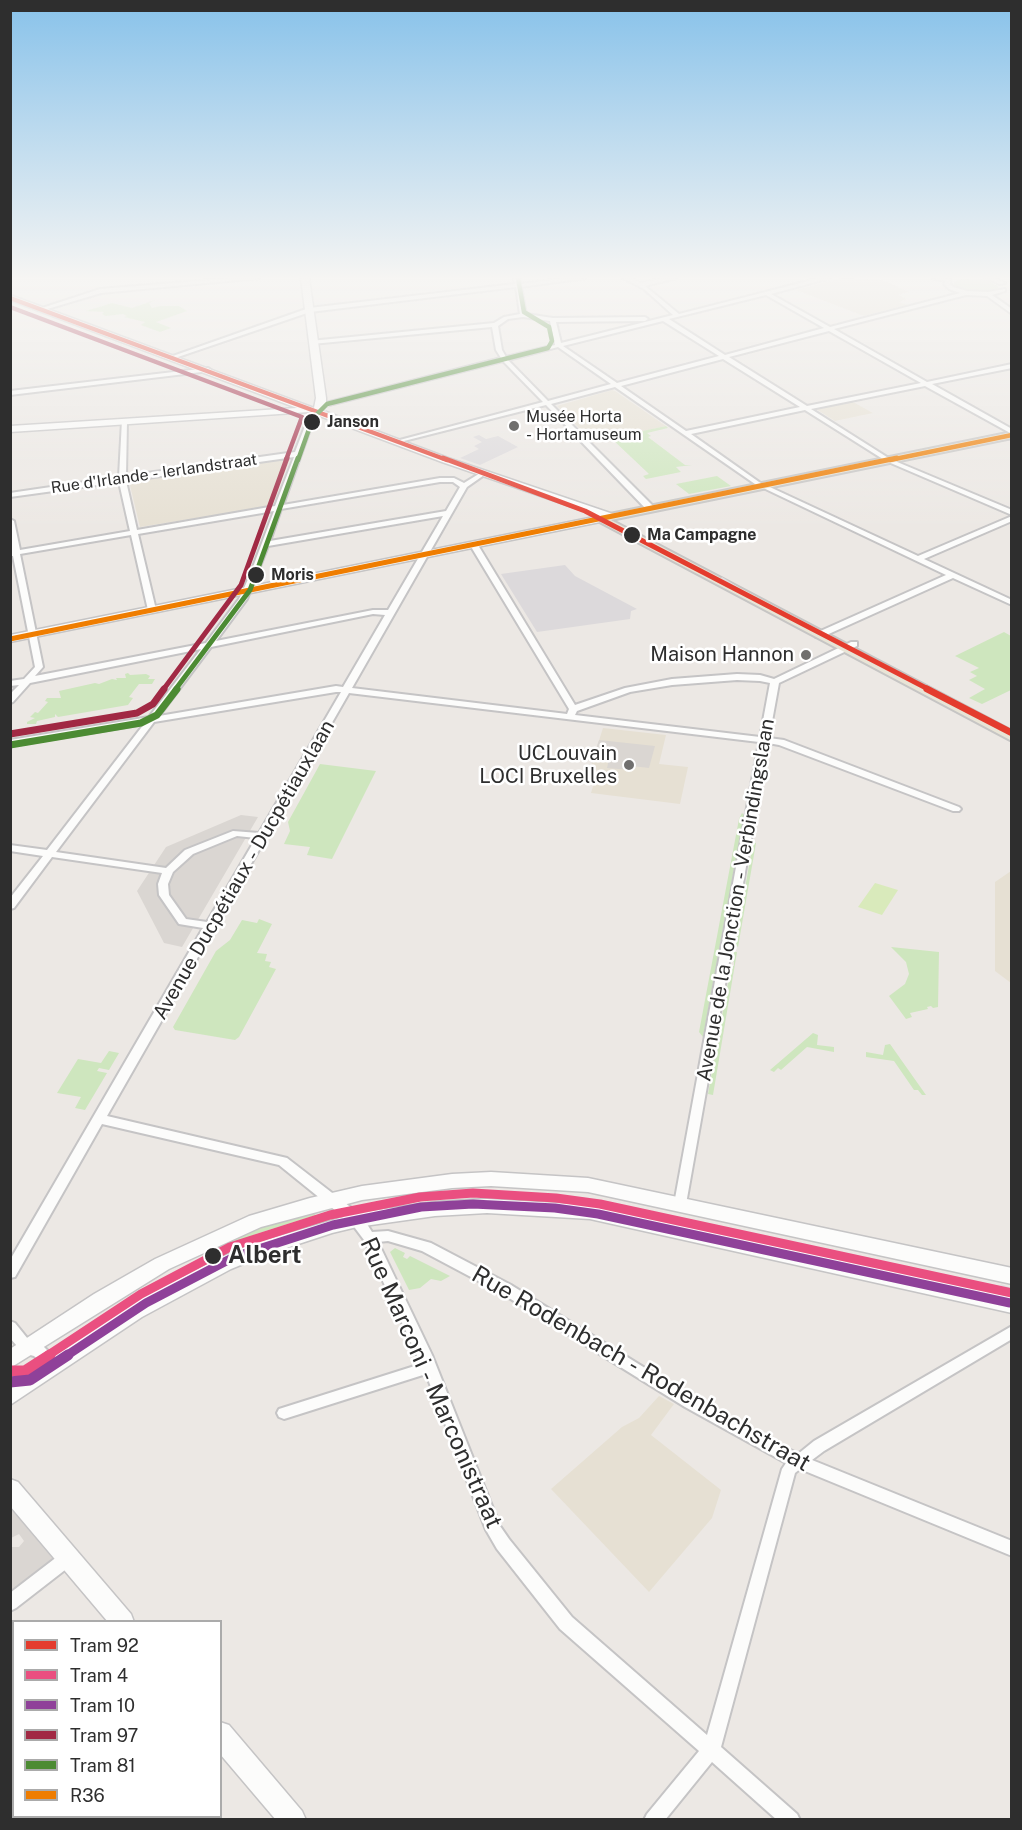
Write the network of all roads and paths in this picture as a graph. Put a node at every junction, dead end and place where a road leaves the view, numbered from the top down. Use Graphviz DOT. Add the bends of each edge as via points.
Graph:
graph roads {
  1 [pos="190,363"];
  2 [pos="314,363"];
  3 [pos="487,363"];
  4 [pos="508,363"];
  5 [pos="585,363"];
  6 [pos="699,363"];
  7 [pos="734,363"];
  8 [pos="890,363"];
  9 [pos="1011,366"];
  10 [pos="208,370"];
  11 [pos="926,384"];
  12 [pos="616,385"];
  13 [pos="10,393"];
  14 [pos="547,403"];
  15 [pos="318,408"];
  16 [pos="805,408"];
  17 [pos="124,422"];
  18 [pos="10,429"];
  19 [pos="685,433"];
  20 [pos="1011,434"];
  21 [pos="400,441"];
  22 [pos="298,454"];
  23 [pos="888,460"];
  24 [pos="484,472"];
  25 [pos="122,479"];
  26 [pos="464,486"];
  27 [pos="763,486"];
  28 [pos="10,495"];
  29 [pos="279,508"];
  30 [pos="651,509"];
  31 [pos="448,513"];
  32 [pos="1011,513"];
  33 [pos="606,518"];
  34 [pos="1011,518"];
  35 [pos="10,521"];
  36 [pos="133,533"];
  37 [pos="265,544"];
  38 [pos="474,545"];
  39 [pos="14,553"];
  40 [pos="426,555"];
  41 [pos="917,559"];
  42 [pos="953,575"];
  43 [pos="248,591"];
  44 [pos="1011,603"];
  45 [pos="152,610"];
  46 [pos="392,614"];
  47 [pos="824,633"];
  48 [pos="33,634"];
  49 [pos="10,639"];
  50 [pos="209,644"];
  51 [pos="849,646"];
  52 [pos="29,680"];
  53 [pos="776,682"];
  54 [pos="10,684"];
  55 [pos="347,690"];
  56 [pos="10,700"];
  57 [pos="572,713"];
  58 [pos="153,718"];
  59 [pos="1011,726"];
  60 [pos="1011,737"];
  61 [pos="763,739"];
  62 [pos="10,743"];
  63 [pos="956,809"];
  64 [pos="263,836"];
  65 [pos="10,848"];
  66 [pos="51,854"];
  67 [pos="168,871"];
  68 [pos="10,906"];
  69 [pos="212,926"];
  70 [pos="101,1119"];
  71 [pos="334,1199"];
  72 [pos="680,1204"];
  73 [pos="357,1220"];
  74 [pos="369,1238"];
  75 [pos="10,1273"];
  76 [pos="1011,1276"];
  77 [pos="1011,1305"];
  78 [pos="10,1327"];
  79 [pos="1011,1332"];
  80 [pos="27,1348"];
  81 [pos="10,1360"];
  82 [pos="54,1366"];
  83 [pos="430,1367"];
  84 [pos="10,1396"];
  85 [pos="285,1413"];
  86 [pos="797,1461"];
  87 [pos="10,1489"];
  88 [pos="1011,1549"];
  89 [pos="68,1558"];
  90 [pos="10,1603"];
  91 [pos="121,1620"];
  92 [pos="222,1736"];
  93 [pos="712,1749"];
  94 [pos="293,1820"];
  95 [pos="653,1820"];
  96 [pos="791,1820"];
  1 -- 10 [label="main road"];
  2 -- 15 [label="main road"];
  3 -- 15 [label="street"];
  4 -- 14 [label="street"];
  5 -- 12 [label="street"];
  6 -- 12 [label="street"];
  7 -- 16 [label="street"];
  8 -- 11 [label="street"];
  9 -- 11 [label="street"];
  10 -- 13 [label="street"];
  10 -- 15 [label="main road"];
  11 -- 16 [label="street"];
  11 -- 20 [label="street"];
  12 -- 14 [label="street"];
  12 -- 19 [label="street"];
  14 -- 21 [label="street"];
  14 -- 30 [label="street"];
  15 -- 17 [label="main road"];
  15 -- 21 [label="main road"];
  15 -- 22 [label="street"];
  16 -- 19 [label="street"];
  16 -- 23 [label="street"];
  17 -- 18 [label="main road"];
  17 -- 25 [label="street"];
  19 -- 27 [label="street"];
  20 -- 23 [label="main road"];
  21 -- 24 [label="main road"];
  22 -- 25 [label="street, Rue d'Irlande - Ierlandstraat"];
  22 -- 29 [label="street"];
  23 -- 27 [label="main road"];
  23 -- 32 [label="street"];
  24 -- 26 [label="street, Avenue Ducpétiaux - Ducpétiauxlaan"];
  24 -- 33 [label="main road"];
  25 -- 28 [label="street, Rue d'Irlande - Ierlandstraat"];
  25 -- 36 [label="street"];
  26 -- 29 [label="street" via="459,481 440,480"];
  26 -- 31 [label="street, Avenue Ducpétiaux - Ducpétiauxlaan"];
  27 -- 30 [label="main road"];
  27 -- 41 [label="street"];
  29 -- 36 [label="street"];
  29 -- 37 [label="street"];
  30 -- 33 [label="main road"];
  31 -- 37 [label="street"];
  31 -- 40 [label="street, Avenue Ducpétiaux - Ducpétiauxlaan"];
  33 -- 38 [label="main road"];
  33 -- 47 [label="main road"];
  34 -- 41 [label="street"];
  35 -- 39 [label="street"];
  36 -- 39 [label="street"];
  36 -- 45 [label="street"];
  37 -- 43 [label="street"];
  38 -- 40 [label="main road"];
  38 -- 57 [label="street"];
  39 -- 48 [label="street"];
  40 -- 43 [label="main road"];
  40 -- 46 [label="street, Avenue Ducpétiaux - Ducpétiauxlaan"];
  41 -- 42 [label="street"];
  42 -- 44 [label="street"];
  42 -- 47 [label="street"];
  43 -- 45 [label="main road"];
  43 -- 50 [label="street"];
  45 -- 48 [label="main road"];
  46 -- 50 [label="street" via="374,612"];
  46 -- 55 [label="street, Avenue Ducpétiaux - Ducpétiauxlaan"];
  47 -- 51 [label="main road"];
  48 -- 49 [label="main road"];
  48 -- 52 [label="street" via="39,668"];
  50 -- 52 [label="street"];
  50 -- 58 [label="street"];
  51 -- 53 [label="street"];
  51 -- 59 [label="main road"];
  51 -- 60 [label="main road"];
  52 -- 54 [label="street"];
  52 -- 56 [label="street"];
  53 -- 57 [label="street" via="737,677 672,681 620,693"];
  53 -- 61 [label="street, Avenue de la Jonction - Verbindingslaan"];
  55 -- 57 [label="street"];
  55 -- 58 [label="street"];
  55 -- 64 [label="street, Avenue Ducpétiaux - Ducpétiauxlaan"];
  57 -- 61 [label="street"];
  58 -- 62 [label="street"];
  58 -- 66 [label="street"];
  61 -- 63 [label="street" via="781,742"];
  61 -- 72 [label="street, Avenue de la Jonction - Verbindingslaan"];
  64 -- 67 [label="street" via="236,833 189,852"];
  64 -- 69 [label="street, Avenue Ducpétiaux - Ducpétiauxlaan"];
  65 -- 66 [label="street"];
  66 -- 67 [label="street"];
  66 -- 68 [label="street"];
  67 -- 69 [label="street" via="164,895 183,922"];
  69 -- 70 [label="street, Avenue Ducpétiaux - Ducpétiauxlaan"];
  70 -- 71 [label="street, Rue Marconi - Marconistraat" via="283,1161"];
  70 -- 75 [label="street, Avenue Ducpétiaux - Ducpétiauxlaan"];
  71 -- 72 [label="main road" via="406,1186 491,1179 588,1185"];
  71 -- 73 [label="street, Rue Marconi - Marconistraat"];
  71 -- 80 [label="main road" via="256,1221 204,1243 100,1300"];
  72 -- 76 [label="main road"];
  73 -- 74 [label="street, Rue Marconi - Marconistraat"];
  73 -- 77 [label="main road" via="487,1206 590,1212"];
  73 -- 82 [label="main road" via="288,1239 224,1264 135,1311"];
  74 -- 83 [label="street, Rue Marconi - Marconistraat"];
  74 -- 86 [label="street, Rue Rodenbach - Rodenbachstraat" via="408,1240 496,1283 690,1402"];
  78 -- 80 [label="street"];
  79 -- 86 [label="street"];
  80 -- 81 [label="main road"];
  80 -- 82 [label="street" via="38,1350"];
  82 -- 84 [label="main road"];
  83 -- 85 [label="street"];
  83 -- 93 [label="street, Rue Marconi - Marconistraat" via="503,1544 566,1623"];
  86 -- 88 [label="street, Rue Rodenbach - Rodenbachstraat"];
  86 -- 93 [label="street" via="789,1469"];
  87 -- 89 [label="main road"];
  89 -- 90 [label="street"];
  89 -- 91 [label="main road"];
  92 -- 94 [label="main road"];
  93 -- 95 [label="street"];
  93 -- 96 [label="street, Rue Marconi - Marconistraat"];
}
